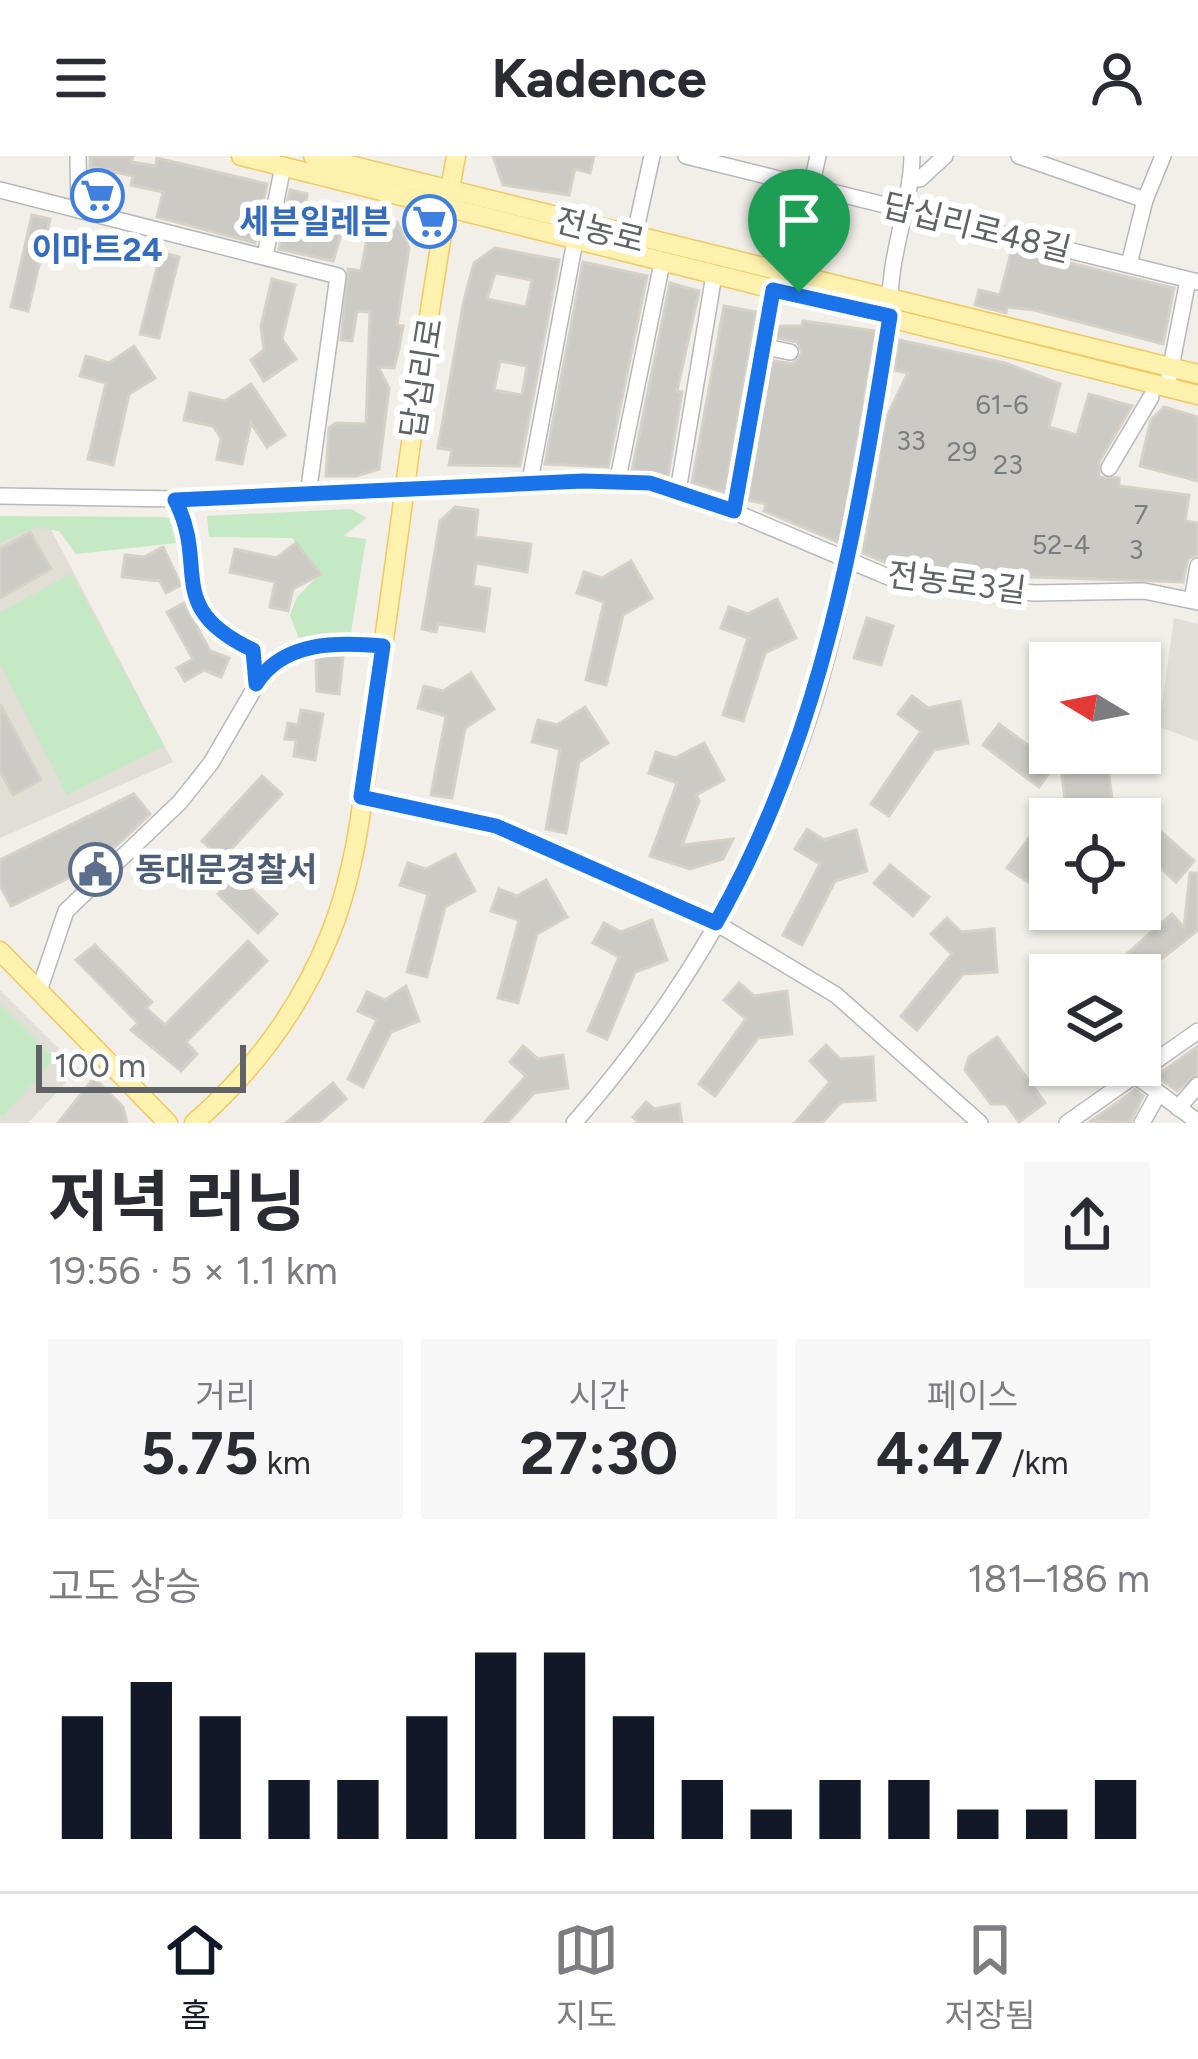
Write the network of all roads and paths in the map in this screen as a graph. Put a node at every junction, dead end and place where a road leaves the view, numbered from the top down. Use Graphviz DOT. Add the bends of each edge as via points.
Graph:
graph roads {
  1 [pos="78,156"];
  2 [pos="241,156"];
  3 [pos="313,156"];
  4 [pos="456,156"];
  5 [pos="652,156"];
  6 [pos="686,156"];
  7 [pos="818,156"];
  8 [pos="912,156"];
  9 [pos="945,156"];
  10 [pos="1019,156"];
  11 [pos="1163,156"];
  12 [pos="283,166"];
  13 [pos="910,179"];
  14 [pos="811,187"];
  15 [pos="0,190"];
  16 [pos="448,199"];
  17 [pos="1145,200"];
  18 [pos="908,209"];
  19 [pos="79,210"];
  20 [pos="634,238"];
  21 [pos="575,241"];
  22 [pos="265,256"];
  23 [pos="662,263"];
  24 [pos="1130,264"];
  25 [pos="714,275"];
  26 [pos="1193,281"];
  27 [pos="773,290"];
  28 [pos="890,307"];
  29 [pos="760,346"];
  30 [pos="790,352"];
  31 [pos="1198,374"];
  32 [pos="1169,376"];
  33 [pos="1198,395"];
  34 [pos="1151,397"];
  35 [pos="1109,469"];
  36 [pos="530,481"];
  37 [pos="617,483"];
  38 [pos="404,491"];
  39 [pos="678,491"];
  40 [pos="308,495"];
  41 [pos="0,496"];
  42 [pos="175,500"];
  43 [pos="734,511"];
  44 [pos="848,560"];
  45 [pos="1198,566"];
  46 [pos="1195,601"];
  47 [pos="383,646"];
  48 [pos="256,684"];
  49 [pos="361,797"];
  50 [pos="716,923"];
  51 [pos="0,951"];
  52 [pos="40,988"];
  53 [pos="1198,1030"];
  54 [pos="1161,1054"];
  55 [pos="1198,1085"];
  56 [pos="1114,1086"];
  57 [pos="1147,1086"];
  58 [pos="1157,1096"];
  59 [pos="1178,1108"];
  60 [pos="1198,1122"];
  61 [pos="168,1123"];
  62 [pos="194,1123"];
  63 [pos="574,1123"];
  64 [pos="980,1123"];
  65 [pos="1067,1123"];
  66 [pos="1142,1123"];
  1 -- 19 [label="street"];
  2 -- 12 [label="main road, 전농로"];
  3 -- 16 [label="main road, 전농로"];
  4 -- 16 [label="main road, 답십리로"];
  5 -- 20 [label="street"];
  6 -- 14 [label="street, 답십리로48길"];
  7 -- 14 [label="street"];
  8 -- 13 [label="street"];
  9 -- 13 [label="street"];
  10 -- 17 [label="street"];
  11 -- 17 [label="street"];
  12 -- 16 [label="main road, 전농로"];
  12 -- 22 [label="street"];
  13 -- 18 [label="street"];
  14 -- 18 [label="street, 답십리로48길"];
  15 -- 19 [label="street"];
  16 -- 20 [label="main road, 전농로"];
  16 -- 21 [label="main road, 전농로"];
  16 -- 38 [label="main road, 답십리로"];
  17 -- 24 [label="street"];
  18 -- 24 [label="street, 답십리로48길"];
  18 -- 28 [label="street"];
  19 -- 22 [label="street"];
  20 -- 28 [label="main road, 전농로"];
  21 -- 23 [label="main road, 전농로"];
  21 -- 36 [label="street, 전농로"];
  22 -- 40 [label="street" via="338,276"];
  23 -- 25 [label="main road, 전농로"];
  23 -- 37 [label="street, 전농로"];
  24 -- 26 [label="street, 답십리로48길"];
  25 -- 27 [label="main road, 전농로"];
  25 -- 39 [label="street"];
  26 -- 32 [label="street"];
  27 -- 28 [label="main road, 전농로"];
  27 -- 29 [label="street"];
  28 -- 32 [label="main road, 전농로"];
  28 -- 44 [label="street"];
  29 -- 30 [label="street"];
  29 -- 43 [label="street"];
  31 -- 32 [label="main road, 전농로"];
  32 -- 33 [label="main road, 전농로"];
  34 -- 35 [label="street"];
  36 -- 37 [label="street, 전농로3길"];
  36 -- 38 [label="street, 전농로3길"];
  37 -- 39 [label="street, 전농로3길"];
  38 -- 40 [label="street, 전농로3길"];
  38 -- 47 [label="main road, 답십리로"];
  39 -- 43 [label="street, 전농로3길"];
  40 -- 42 [label="street, 전농로3길"];
  41 -- 42 [label="street, 전농로3길"];
  42 -- 48 [label="street" via="199,604 220,635 253,650"];
  43 -- 44 [label="street, 전농로3길"];
  44 -- 46 [label="street, 전농로3길" via="925,583 1034,593 1144,591"];
  44 -- 50 [label="street" via="815,700 757,851"];
  45 -- 46 [label="street, 전농로3길"];
  47 -- 48 [label="street" via="322,643 268,665"];
  47 -- 49 [label="main road, 답십리로"];
  48 -- 52 [label="street" via="180,802 66,911"];
  49 -- 50 [label="street" via="496,826"];
  49 -- 62 [label="main road, 답십리로" via="337,916 308,983 260,1058"];
  50 -- 63 [label="street" via="661,1017"];
  50 -- 64 [label="street" via="836,995"];
  51 -- 52 [label="main road"];
  52 -- 61 [label="main road"];
  53 -- 54 [label="street"];
  55 -- 59 [label="street"];
  56 -- 65 [label="street"];
  57 -- 58 [label="street"];
  58 -- 59 [label="street"];
  58 -- 66 [label="street"];
  59 -- 60 [label="street"];
}
